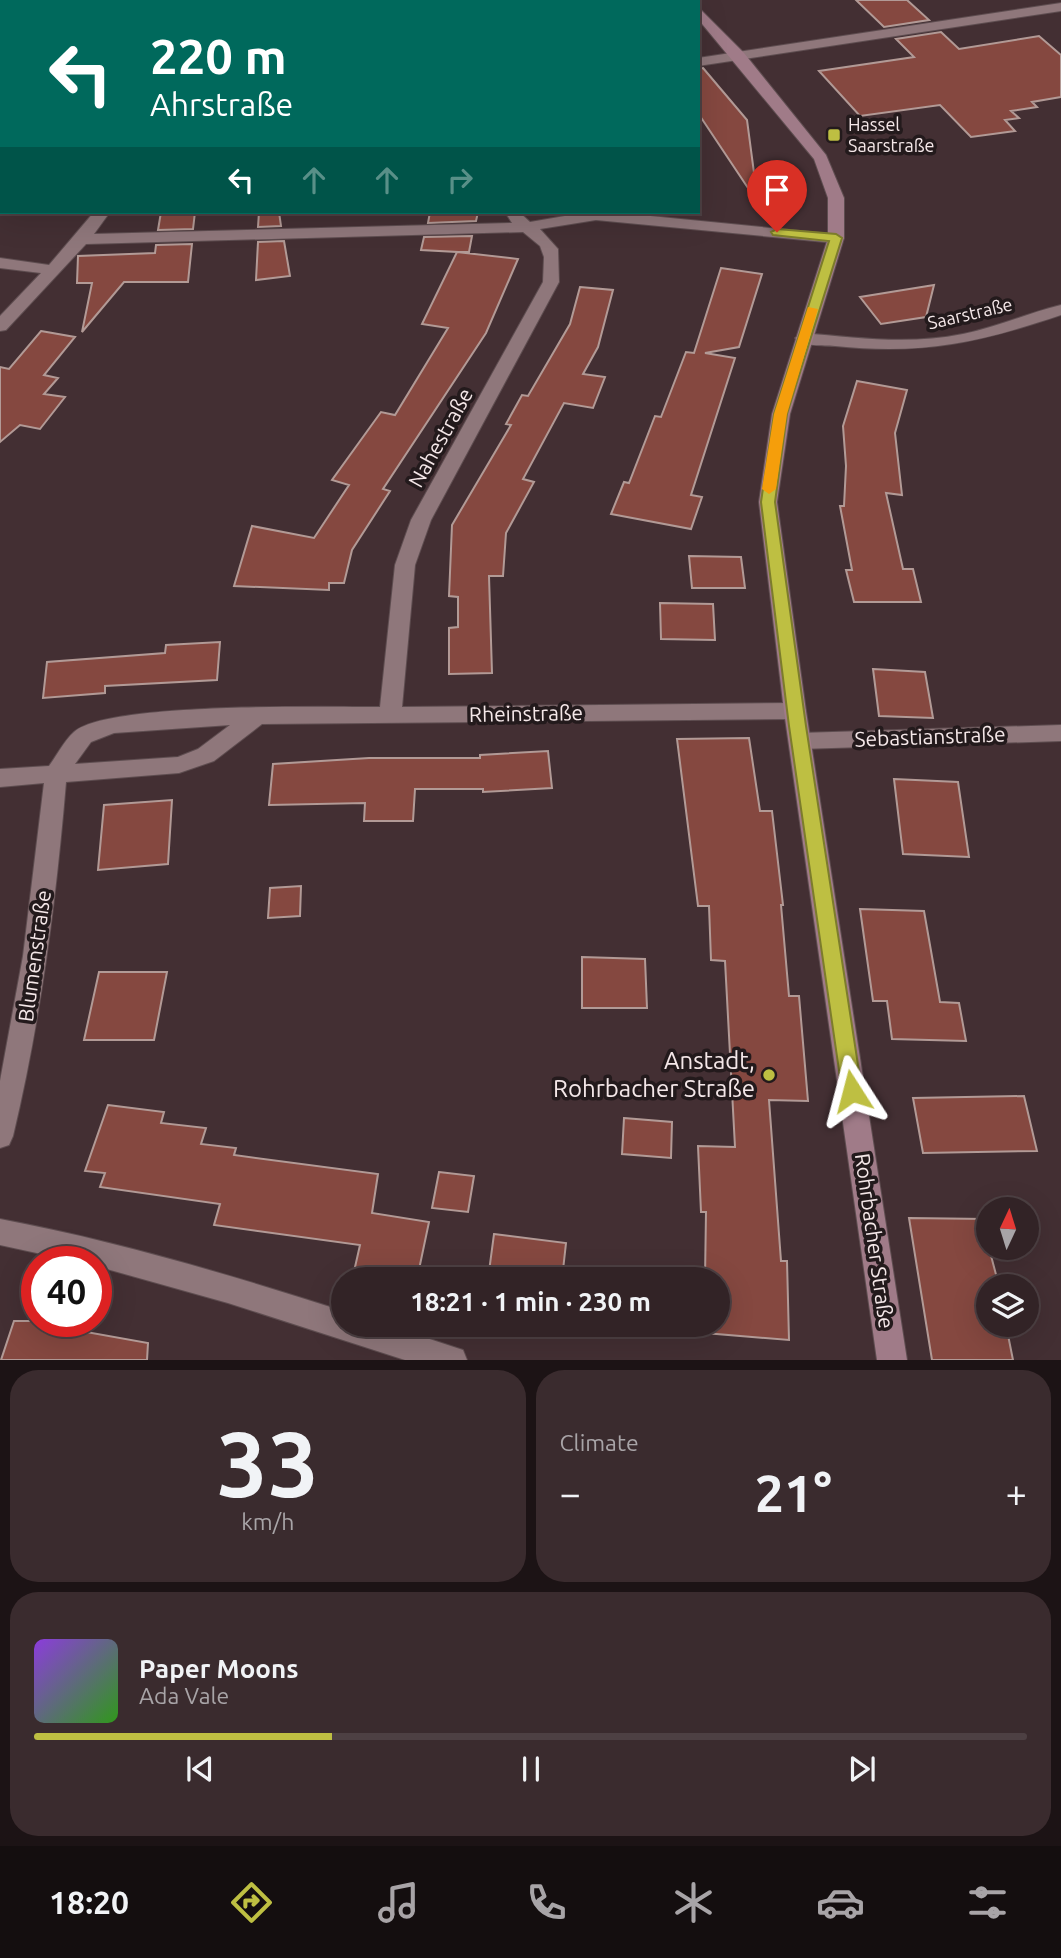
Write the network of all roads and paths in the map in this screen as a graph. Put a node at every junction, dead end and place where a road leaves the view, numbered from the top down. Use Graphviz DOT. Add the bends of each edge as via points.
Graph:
graph roads {
  1 [pos="1061,7"];
  2 [pos="700,13"];
  3 [pos="740,56"];
  4 [pos="700,62"];
  5 [pos="101,214"];
  6 [pos="514,214"];
  7 [pos="526,227"];
  8 [pos="836,238"];
  9 [pos="82,239"];
  10 [pos="0,263"];
  11 [pos="53,270"];
  12 [pos="1061,310"];
  13 [pos="0,326"];
  14 [pos="803,338"];
  15 [pos="795,711"];
  16 [pos="390,715"];
  17 [pos="257,716"];
  18 [pos="1061,733"];
  19 [pos="800,741"];
  20 [pos="56,773"];
  21 [pos="0,778"];
  22 [pos="0,1136"];
  23 [pos="0,1232"];
  24 [pos="453,1360"];
  25 [pos="892,1360"];
  1 -- 3 [label="street"];
  2 -- 3 [label="street, Rohrbacher Straße"];
  3 -- 4 [label="street"];
  3 -- 8 [label="street, Rohrbacher Straße" via="821,158 836,198"];
  5 -- 9 [label="street"];
  6 -- 7 [label="street, Nahestraße"];
  7 -- 8 [label="street" via="596,215"];
  7 -- 9 [label="street"];
  7 -- 16 [label="street, Nahestraße" via="552,247 551,282 421,520 405,565"];
  8 -- 14 [label="street, Rohrbacher Straße"];
  9 -- 11 [label="street"];
  10 -- 11 [label="street"];
  11 -- 13 [label="street"];
  12 -- 14 [label="street, Saarstraße" via="945,342 908,345"];
  14 -- 15 [label="street, Rohrbacher Straße" via="778,426 768,502"];
  15 -- 16 [label="street, Rheinstraße"];
  15 -- 19 [label="street, Rohrbacher Straße"];
  16 -- 17 [label="street, Rheinstraße"];
  17 -- 20 [label="street" via="206,755 179,765"];
  17 -- 20 [label="street, Rheinstraße" via="112,725 83,736"];
  18 -- 19 [label="street, Sebastianstraße"];
  19 -- 25 [label="street, Rohrbacher Straße"];
  20 -- 21 [label="street"];
  20 -- 22 [label="street, Blumenstraße" via="44,911 19,1061"];
  23 -- 24 [label="street" via="152,1269"];
}
